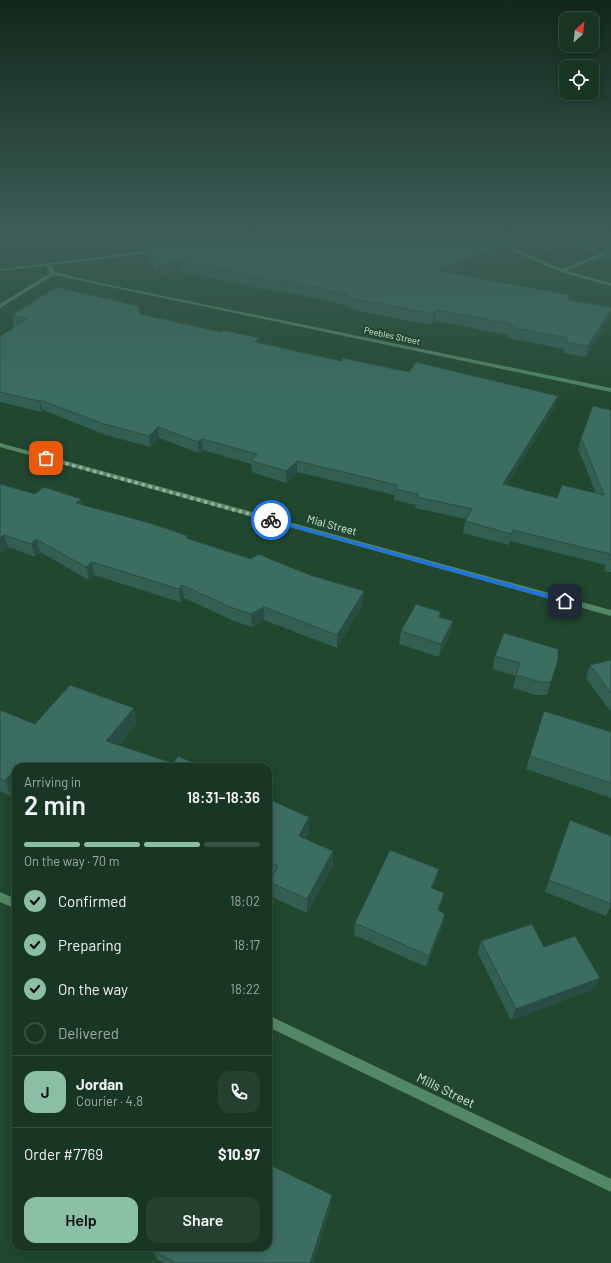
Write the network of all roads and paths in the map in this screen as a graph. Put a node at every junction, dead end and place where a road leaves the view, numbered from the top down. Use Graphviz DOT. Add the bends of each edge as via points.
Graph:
graph roads {
  1 [pos="19,294"];
  2 [pos="148,294"];
  3 [pos="0,306"];
  4 [pos="611,390"];
  5 [pos="0,445"];
  6 [pos="611,613"];
  7 [pos="0,897"];
  8 [pos="12,902"];
  9 [pos="272,1023"];
  10 [pos="611,1186"];
  1 -- 3 [label="street"];
  2 -- 4 [label="street, Peebles Street"];
  5 -- 6 [label="street, Mial Street"];
  7 -- 8 [label="street"];
  9 -- 10 [label="street, Mills Street"];
}
